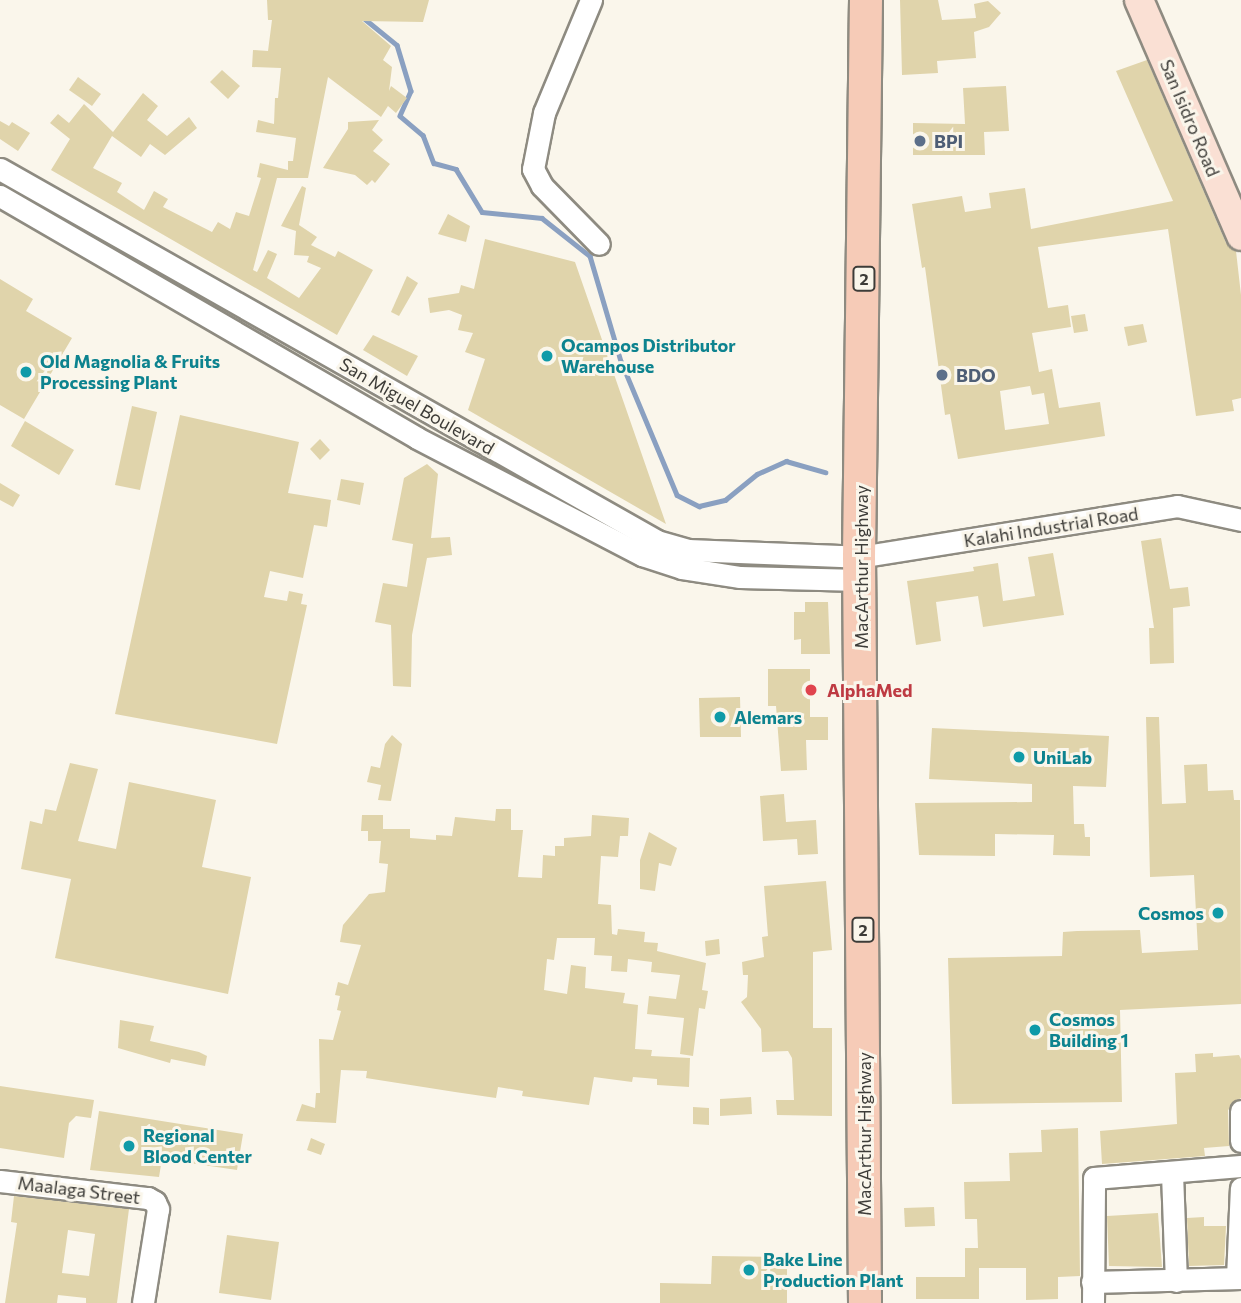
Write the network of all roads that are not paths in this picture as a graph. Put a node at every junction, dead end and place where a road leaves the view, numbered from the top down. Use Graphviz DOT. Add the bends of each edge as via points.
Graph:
graph roads {
  1 [pos="591,0"];
  2 [pos="866,0"];
  3 [pos="1139,0"];
  4 [pos="0,169"];
  5 [pos="0,196"];
  6 [pos="54,198"];
  7 [pos="40,219"];
  8 [pos="1241,236"];
  9 [pos="599,244"];
  10 [pos="428,411"];
  11 [pos="417,438"];
  12 [pos="517,462"];
  13 [pos="508,483"];
  14 [pos="1241,520"];
  15 [pos="860,568"];
  16 [pos="1241,1111"];
  17 [pos="1241,1141"];
  18 [pos="1241,1166"];
  19 [pos="1172,1173"];
  20 [pos="1,1181"];
  21 [pos="1241,1188"];
  22 [pos="1239,1278"];
  23 [pos="1175,1281"];
  24 [pos="1092,1282"];
  25 [pos="144,1303"];
  26 [pos="865,1303"];
  27 [pos="1093,1303"];
  1 -- 9 [label="street" via="544,113 533,169 542,186"];
  2 -- 15 [label="highway, MacArthur Highway / 2"];
  3 -- 8 [label="main road, San Isidro Road"];
  4 -- 6 [label="street, San Miguel Boulevard"];
  5 -- 7 [label="street, San Miguel Boulevard"];
  6 -- 7 [label="street"];
  6 -- 10 [label="street, San Miguel Boulevard"];
  7 -- 11 [label="street, San Miguel Boulevard"];
  10 -- 11 [label="street"];
  10 -- 12 [label="street, San Miguel Boulevard"];
  11 -- 13 [label="street, San Miguel Boulevard"];
  12 -- 13 [label="street"];
  12 -- 15 [label="street, San Miguel Boulevard" via="657,541"];
  13 -- 15 [label="street, San Miguel Boulevard" via="620,545 668,565 740,577"];
  14 -- 15 [label="street, Kalahi Industrial Road" via="1177,506"];
  15 -- 26 [label="highway, MacArthur Highway / 2"];
  16 -- 17 [label="street"];
  18 -- 19 [label="street"];
  19 -- 23 [label="street"];
  19 -- 24 [label="street" via="1094,1178"];
  20 -- 25 [label="street, Maalaga Street" via="155,1202 158,1209"];
  21 -- 22 [label="street"];
  22 -- 23 [label="street"];
  23 -- 24 [label="street"];
  24 -- 27 [label="street"];
}
